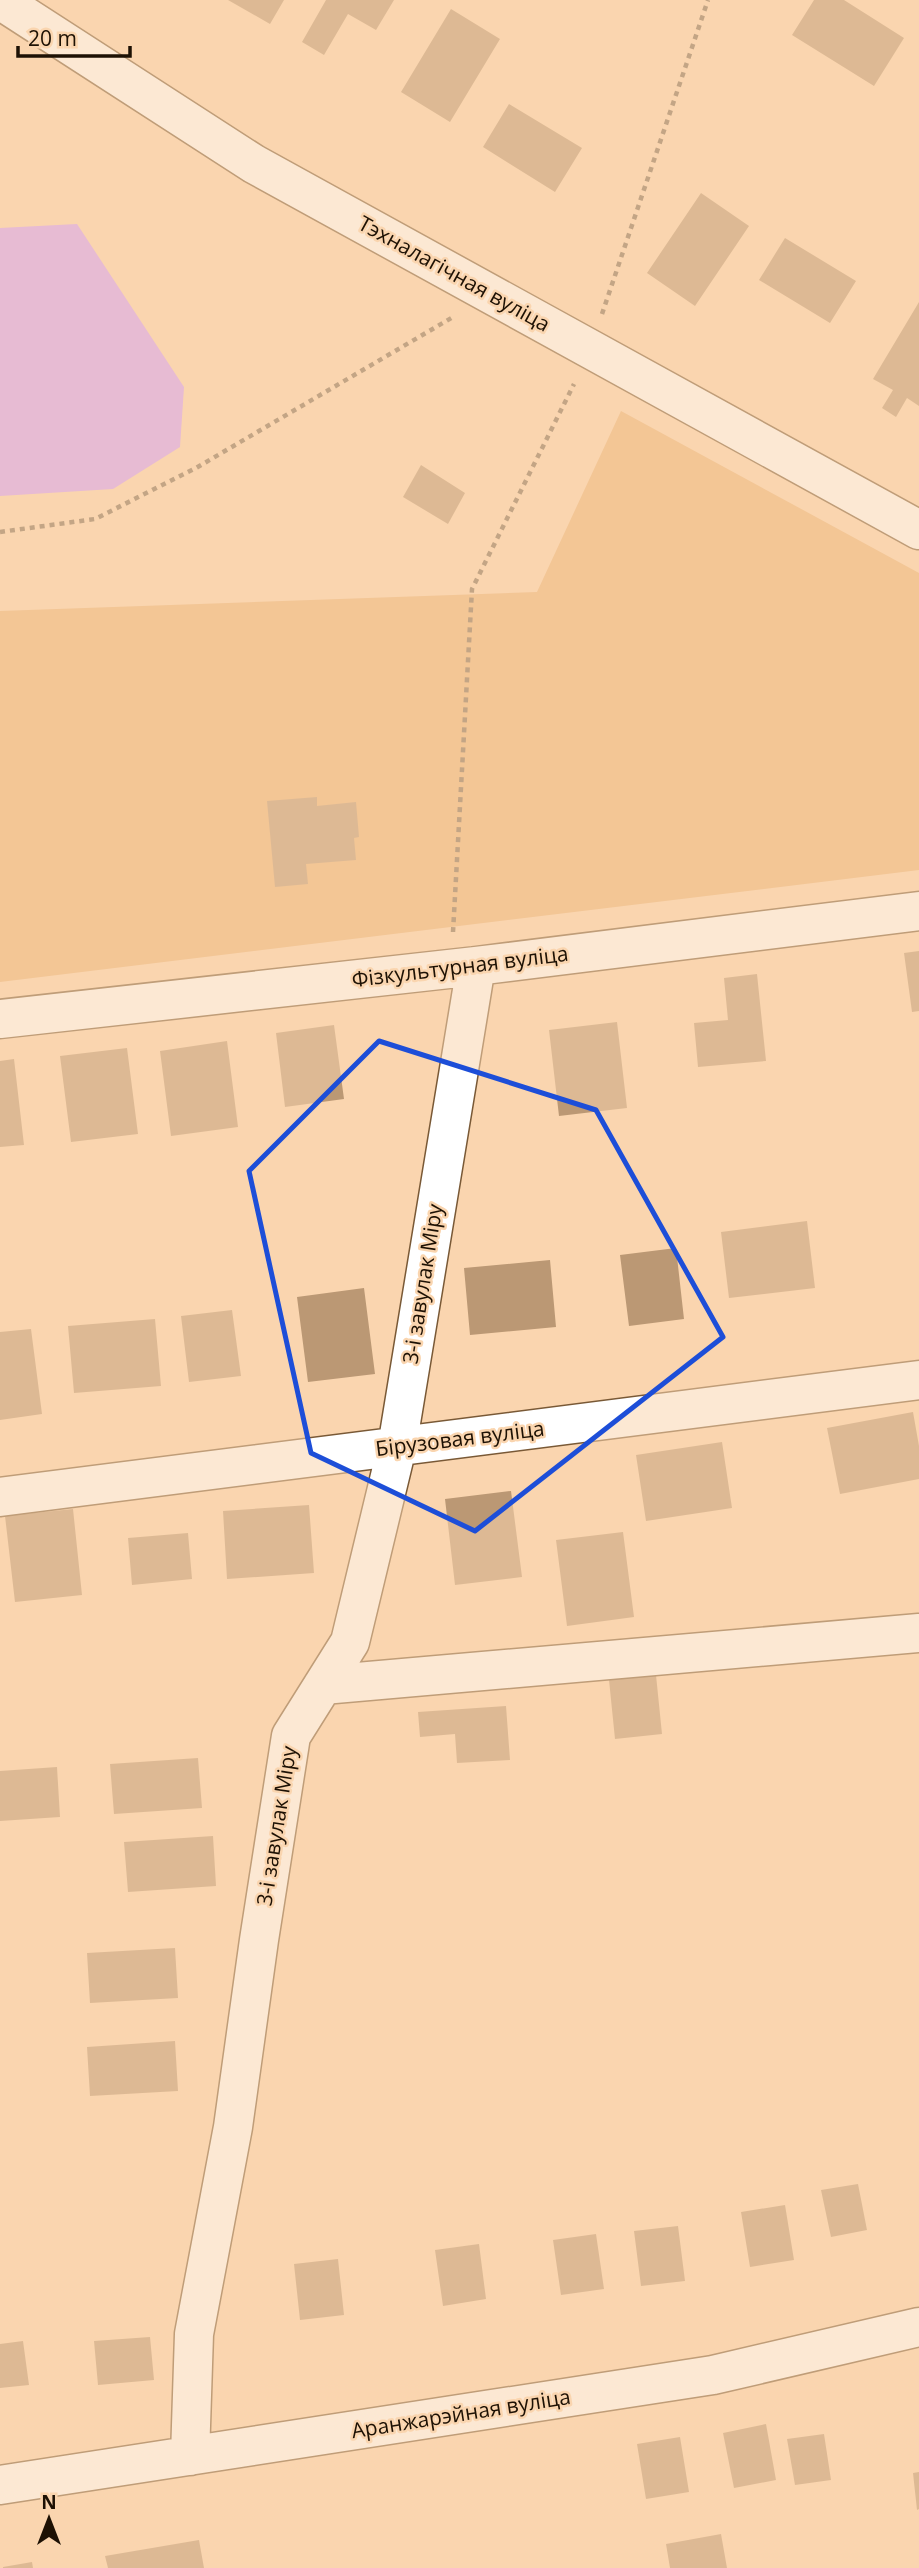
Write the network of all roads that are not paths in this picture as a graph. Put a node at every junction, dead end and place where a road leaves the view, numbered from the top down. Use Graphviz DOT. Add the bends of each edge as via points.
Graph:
graph roads {
  1 [pos="0,0"];
  2 [pos="919,530"];
  3 [pos="919,911"];
  4 [pos="463,968"];
  5 [pos="0,1019"];
  6 [pos="919,1380"];
  7 [pos="397,1447"];
  8 [pos="0,1497"];
  9 [pos="919,1633"];
  10 [pos="323,1685"];
  11 [pos="919,2327"];
  12 [pos="190,2456"];
  13 [pos="0,2485"];
  1 -- 2 [label="street, Тэхналагічная вуліца" via="254,164"];
  3 -- 4 [label="street, Фізкультурная вуліца"];
  4 -- 5 [label="street, Фізкультурная вуліца"];
  4 -- 7 [label="street, 3-і завулак Міру"];
  6 -- 7 [label="street, Бірузовая вуліца"];
  7 -- 8 [label="street, Бірузовая вуліца"];
  7 -- 10 [label="street, 3-і завулак Міру" via="350,1642"];
  9 -- 10 [label="street"];
  10 -- 12 [label="street, 3-і завулак Міру" via="291,1736 233,2127 194,2334"];
  11 -- 12 [label="street, Аранжарэйная вуліца" via="713,2375"];
  12 -- 13 [label="street, Аранжарэйная вуліца"];
}
